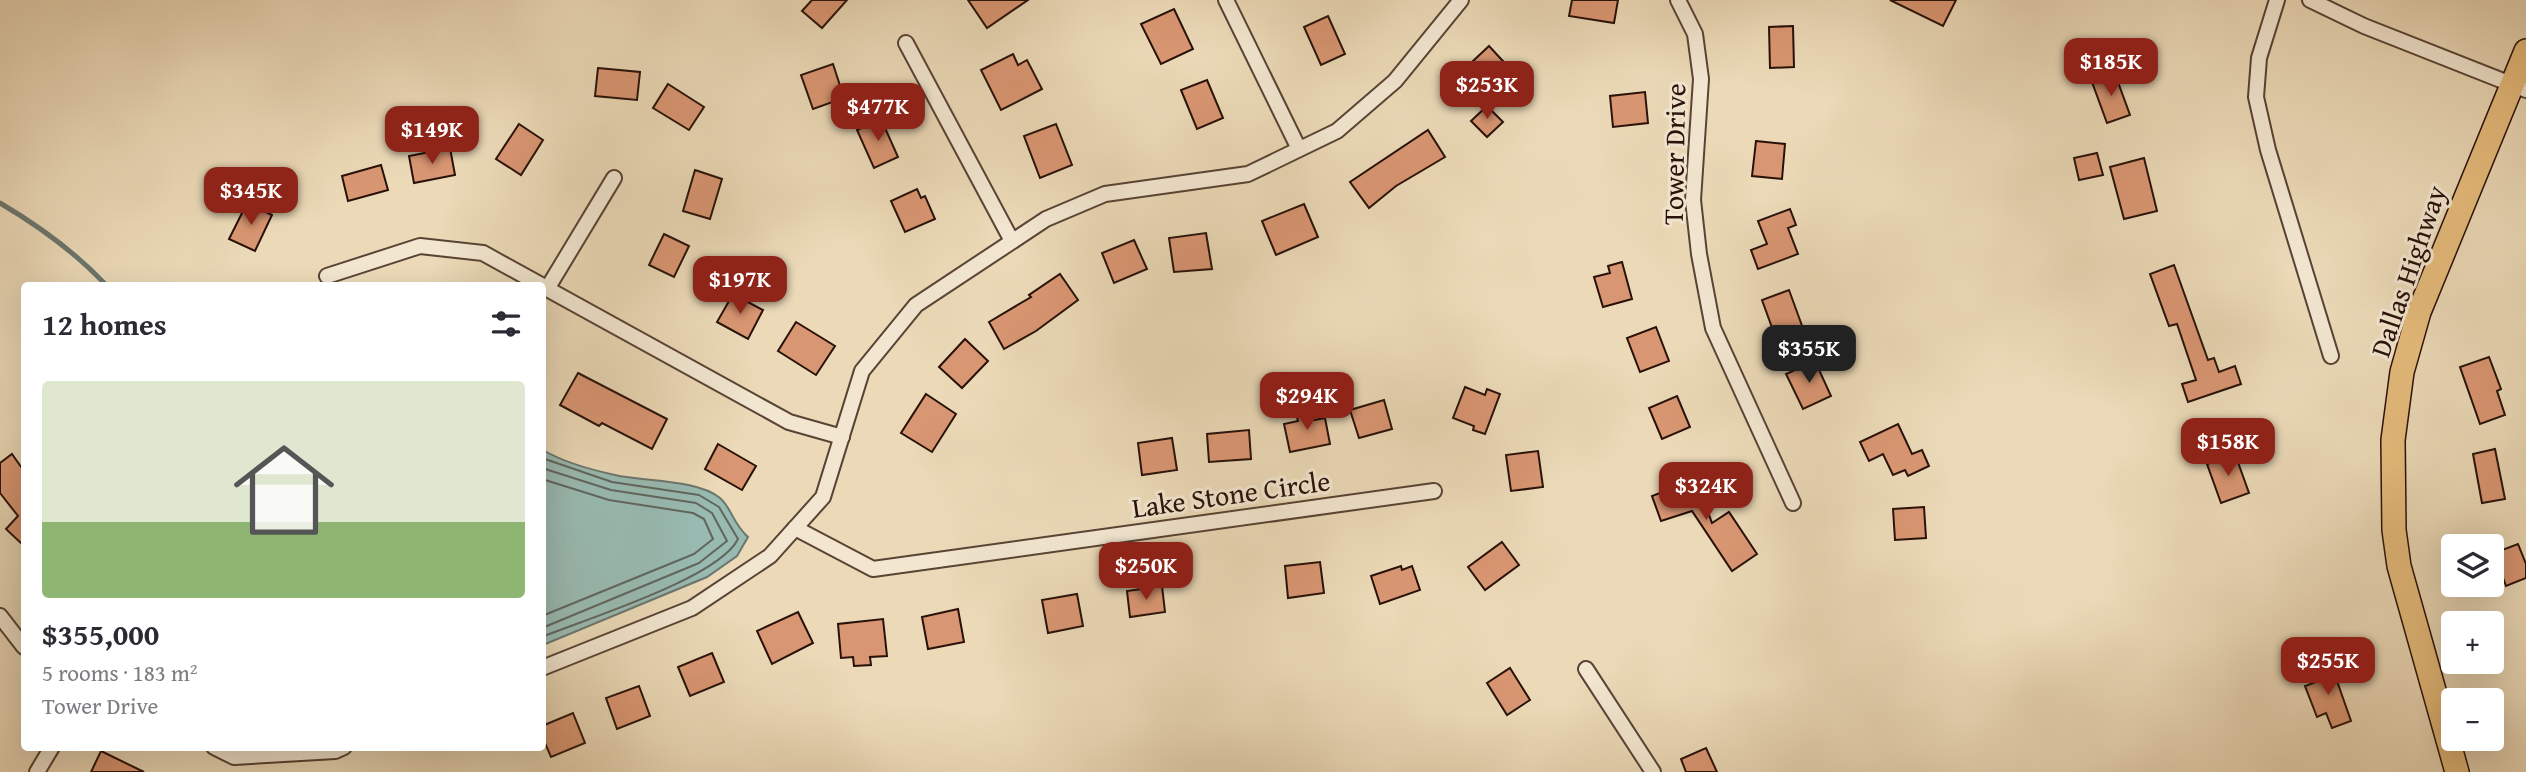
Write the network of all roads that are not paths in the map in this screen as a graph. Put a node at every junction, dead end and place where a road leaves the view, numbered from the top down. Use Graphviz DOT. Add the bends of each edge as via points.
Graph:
graph roads {
  1 [pos="1226,0"];
  2 [pos="1461,0"];
  3 [pos="1678,0"];
  4 [pos="2277,0"];
  5 [pos="2309,0"];
  6 [pos="906,43"];
  7 [pos="2526,51"];
  8 [pos="2519,87"];
  9 [pos="1299,149"];
  10 [pos="614,178"];
  11 [pos="1012,242"];
  12 [pos="327,276"];
  13 [pos="534,282"];
  14 [pos="546,282"];
  15 [pos="546,289"];
  16 [pos="2331,356"];
  17 [pos="842,437"];
  18 [pos="1434,491"];
  19 [pos="1793,503"];
  20 [pos="795,528"];
  21 [pos="0,616"];
  22 [pos="21,643"];
  23 [pos="546,666"];
  24 [pos="1586,669"];
  25 [pos="50,751"];
  26 [pos="222,751"];
  27 [pos="335,751"];
  28 [pos="37,772"];
  29 [pos="1653,772"];
  30 [pos="2457,772"];
  1 -- 9 [label="street"];
  2 -- 9 [label="street" via="1395,81 1336,131"];
  3 -- 19 [label="street, Tower Drive" via="1695,34 1701,79 1693,200 1713,328"];
  4 -- 16 [label="street" via="2259,58 2256,97"];
  5 -- 8 [label="street"];
  6 -- 11 [label="street"];
  7 -- 8 [label="main road, Dallas Highway"];
  8 -- 30 [label="main road, Dallas Highway" via="2419,312 2402,372 2393,440 2399,566"];
  9 -- 11 [label="street" via="1248,174 1105,194 1046,219"];
  10 -- 14 [label="street"];
  11 -- 17 [label="street" via="916,305 862,371"];
  12 -- 13 [label="street" via="420,246 483,253"];
  15 -- 17 [label="street" via="789,422"];
  17 -- 20 [label="street" via="823,497"];
  18 -- 20 [label="street, Lake Stone Circle" via="873,569"];
  20 -- 23 [label="street" via="770,556 692,608"];
  21 -- 22 [label="street"];
  24 -- 29 [label="street"];
  25 -- 28 [label="street"];
  26 -- 27 [label="street" via="234,757"];
}
